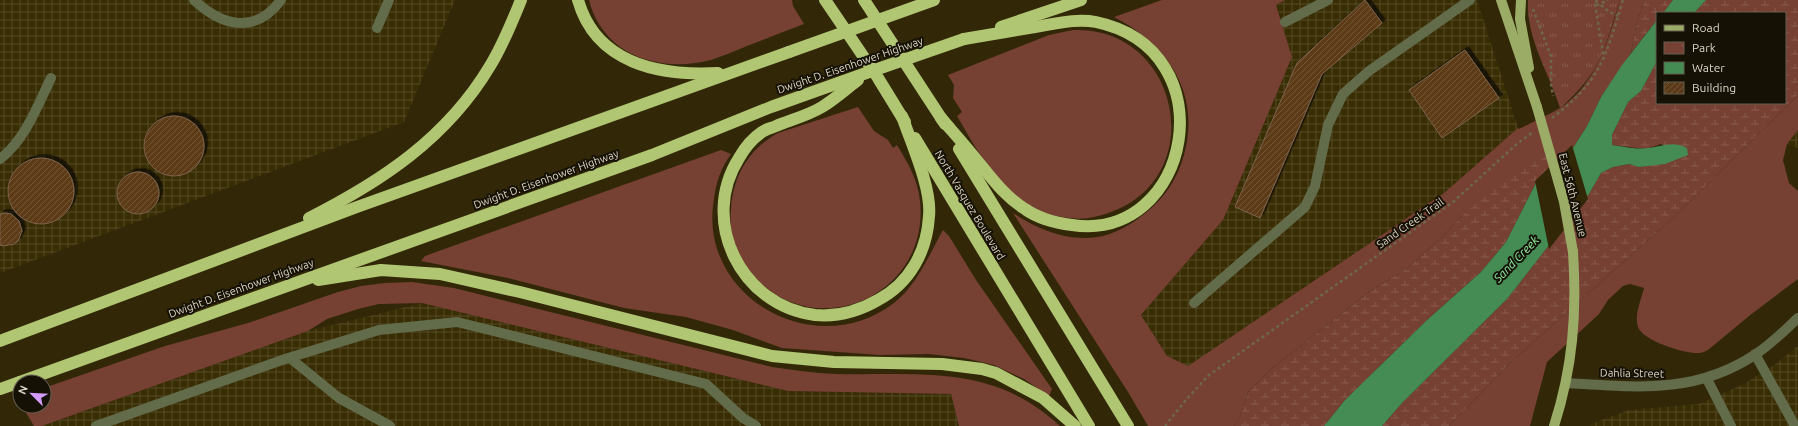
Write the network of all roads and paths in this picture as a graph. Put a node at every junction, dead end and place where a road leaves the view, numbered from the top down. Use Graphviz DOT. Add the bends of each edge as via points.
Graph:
graph roads {
  1 [pos="194,0"];
  2 [pos="281,0"];
  3 [pos="389,0"];
  4 [pos="521,0"];
  5 [pos="578,0"];
  6 [pos="825,0"];
  7 [pos="864,0"];
  8 [pos="934,0"];
  9 [pos="1081,0"];
  10 [pos="1328,0"];
  11 [pos="1470,0"];
  12 [pos="1501,0"];
  13 [pos="1521,0"];
  14 [pos="1597,0"];
  15 [pos="1608,0"];
  16 [pos="1623,0"];
  17 [pos="1595,4"];
  18 [pos="1601,4"];
  19 [pos="1532,8"];
  20 [pos="1618,16"];
  21 [pos="1285,22"];
  22 [pos="377,28"];
  23 [pos="964,39"];
  24 [pos="1604,59"];
  25 [pos="729,72"];
  26 [pos="869,72"];
  27 [pos="51,78"];
  28 [pos="1554,96"];
  29 [pos="1537,107"];
  30 [pos="902,116"];
  31 [pos="941,118"];
  32 [pos="1549,120"];
  33 [pos="1536,129"];
  34 [pos="0,159"];
  35 [pos="260,243"];
  36 [pos="281,287"];
  37 [pos="1194,303"];
  38 [pos="1798,318"];
  39 [pos="0,341"];
  40 [pos="1755,354"];
  41 [pos="290,358"];
  42 [pos="42,374"];
  43 [pos="1707,379"];
  44 [pos="1566,382"];
  45 [pos="12,385"];
  46 [pos="0,389"];
  47 [pos="1127,423"];
  48 [pos="96,426"];
  49 [pos="390,426"];
  50 [pos="756,426"];
  51 [pos="1075,426"];
  52 [pos="1089,426"];
  53 [pos="1165,426"];
  54 [pos="1554,426"];
  55 [pos="1731,426"];
  56 [pos="1795,426"];
  1 -- 2 [label="street" via="220,17 236,23 253,23"];
  3 -- 22 [label="street"];
  4 -- 35 [label="highway" via="490,67 432,138 385,175"];
  5 -- 25 [label="highway" via="595,34 610,49 628,60 672,72"];
  6 -- 30 [label="highway, North Vasquez Boulevard"];
  7 -- 31 [label="highway, North Vasquez Boulevard"];
  8 -- 25 [label="highway, bridge"];
  9 -- 23 [label="highway, Dwight D. Eisenhower Highway"];
  10 -- 21 [label="street"];
  11 -- 37 [label="street" via="1369,71 1343,94 1328,125 1315,186 1305,207"];
  12 -- 29 [label="main road, East 56th Avenue"];
  13 -- 29 [label="main road" via="1522,30"];
  14 -- 17 [label="path"];
  15 -- 18 [label="path"];
  16 -- 20 [label="path"];
  17 -- 18 [label="path"];
  17 -- 24 [label="path"];
  18 -- 20 [label="path"];
  19 -- 28 [label="path" via="1551,56 1551,84"];
  20 -- 24 [label="path"];
  23 -- 26 [label="highway, Dwight D. Eisenhower Highway, bridge"];
  23 -- 31 [label="highway" via="1074,20 1097,22 1130,35 1149,49 1175,86 1181,124 1175,156 1168,174 1153,195 1127,216 1093,226 1060,223 1036,216 1009,197"];
  24 -- 32 [label="path" via="1590,84 1567,107"];
  25 -- 35 [label="highway"];
  26 -- 30 [label="highway" via="822,107 762,132 739,158 728,181 723,215 727,240 732,252 752,283 774,300 795,310 830,315 865,307 887,296 906,279 925,244 930,215 922,177"];
  26 -- 36 [label="highway, Dwight D. Eisenhower Highway" via="771,107 652,155"];
  27 -- 34 [label="street" via="28,126"];
  29 -- 44 [label="main road, East 56th Avenue, bridge" via="1564,202 1572,242 1575,288 1574,338"];
  30 -- 52 [label="highway, North Vasquez Boulevard"];
  31 -- 47 [label="highway, North Vasquez Boulevard"];
  33 -- 53 [label="path, Sand Creek Trail" via="1454,202 1209,375"];
  35 -- 39 [label="highway"];
  36 -- 42 [label="highway, Dwight D. Eisenhower Highway"];
  36 -- 51 [label="highway" via="381,270 440,274 772,356 834,362 942,364 982,369 996,373 1042,398"];
  38 -- 40 [label="street, Dahlia Street"];
  40 -- 43 [label="street, Dahlia Street"];
  40 -- 56 [label="street"];
  41 -- 48 [label="street"];
  41 -- 49 [label="street" via="339,398"];
  41 -- 50 [label="street" via="379,330 457,322 706,384 743,418"];
  43 -- 44 [label="street, Dahlia Street" via="1653,387"];
  43 -- 55 [label="street"];
  44 -- 54 [label="main road, East 56th Avenue"];
  45 -- 46 [label="highway, Dwight D. Eisenhower Highway"];
}
